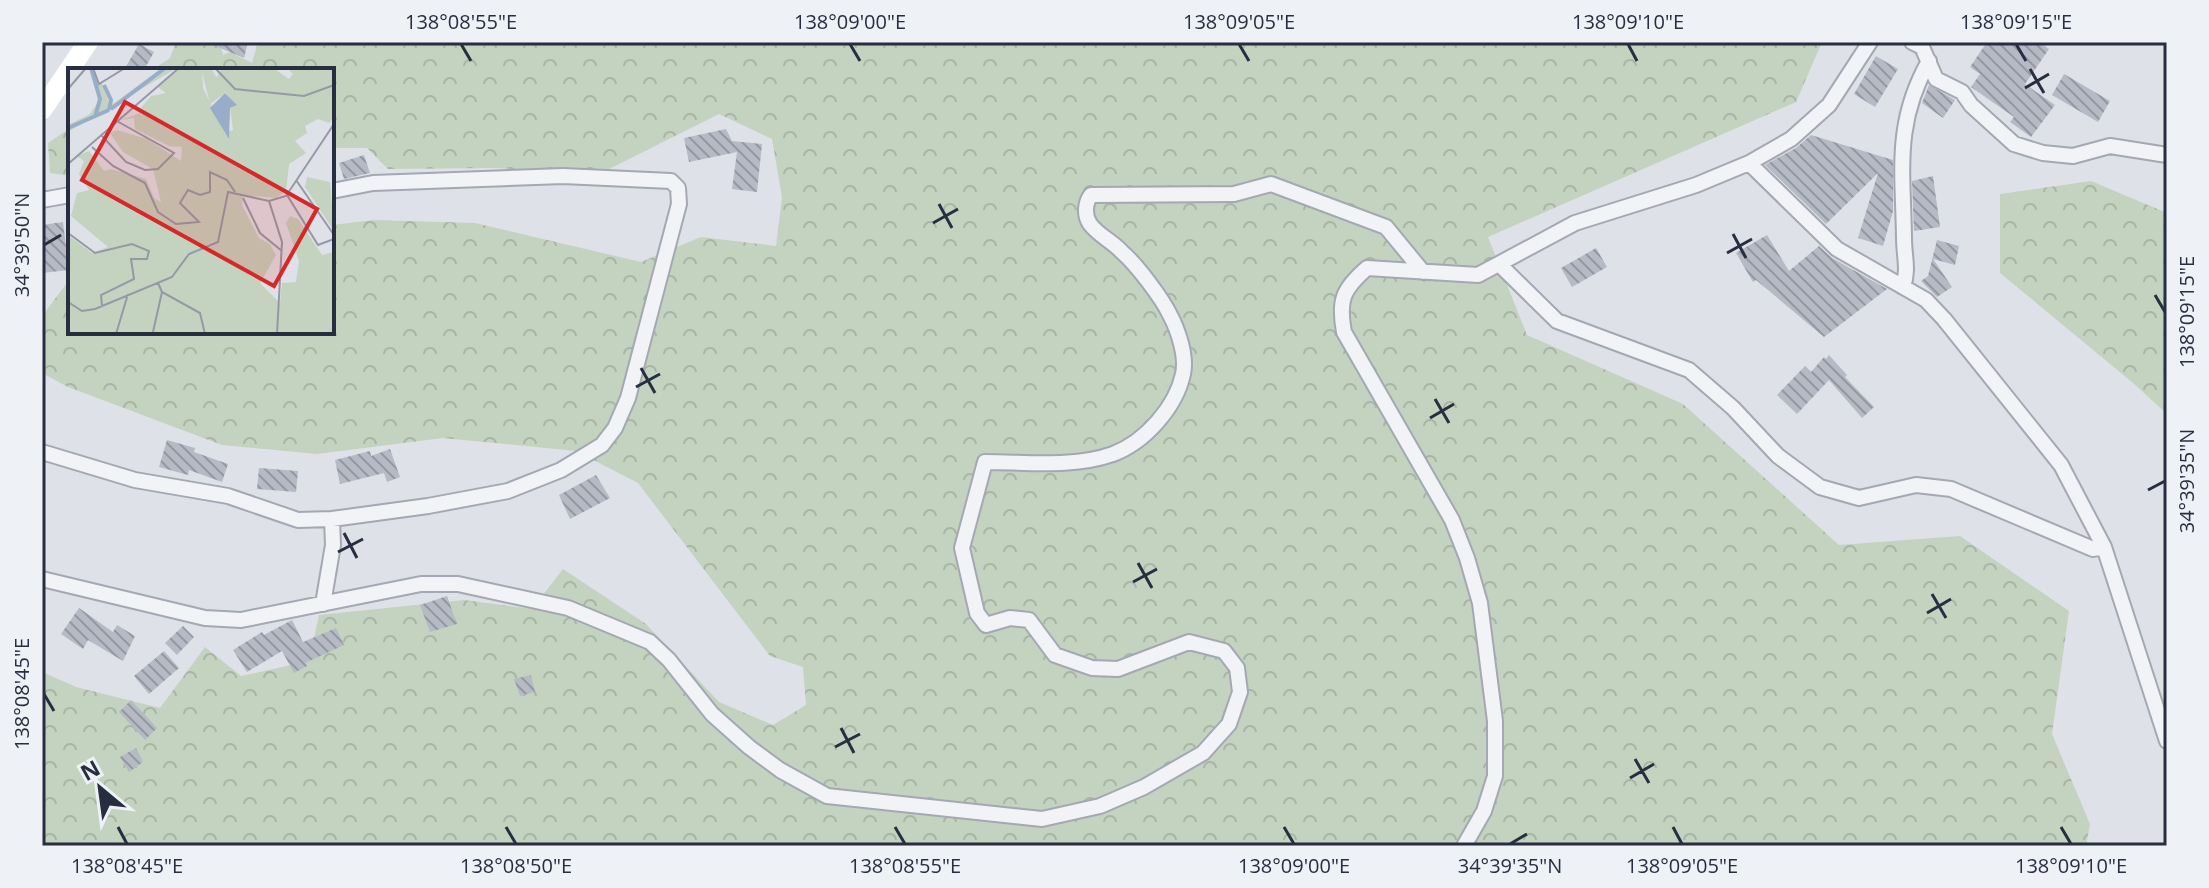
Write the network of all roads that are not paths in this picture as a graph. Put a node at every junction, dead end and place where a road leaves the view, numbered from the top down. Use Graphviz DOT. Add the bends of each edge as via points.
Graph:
graph roads {
  1 [pos="88,42"];
  2 [pos="1870,42"];
  3 [pos="1912,42"];
  4 [pos="1929,61"];
  5 [pos="70,68"];
  6 [pos="68,72"];
  7 [pos="42,110"];
  8 [pos="2167,155"];
  9 [pos="1749,163"];
  10 [pos="334,191"];
  11 [pos="68,195"];
  12 [pos="42,200"];
  13 [pos="1499,264"];
  14 [pos="1423,272"];
  15 [pos="1903,287"];
  16 [pos="42,452"];
  17 [pos="332,519"];
  18 [pos="2104,547"];
  19 [pos="42,579"];
  20 [pos="323,604"];
  21 [pos="2167,741"];
  22 [pos="1464,846"];
  1 -- 5 [label="street"];
  2 -- 9 [label="street" via="1829,105 1791,139"];
  3 -- 4 [label="street" via="1922,47"];
  4 -- 8 [label="street" via="1936,79 1962,92 2014,144 2073,156 2110,146"];
  4 -- 15 [label="street" via="1903,129 1908,273"];
  6 -- 7 [label="street"];
  9 -- 13 [label="street" via="1575,223"];
  9 -- 15 [label="street" via="1837,249"];
  10 -- 17 [label="street" via="373,183 563,176 671,181 678,188 679,204 628,398 602,445 561,470 508,491"];
  11 -- 12 [label="street"];
  13 -- 14 [label="street" via="1478,275"];
  13 -- 18 [label="street" via="1557,321 1689,370 1778,456 1820,487 1859,498 1916,485 1951,489 2093,549"];
  14 -- 20 [label="street" via="1386,227 1271,184 1234,194 1088,199 1089,223 1124,253 1170,313 1180,338 1183,372 1158,421 1113,454 1066,462 985,462 962,548 977,613 986,625 1010,618 1029,620 1055,655 1092,668 1118,669 1189,642 1224,651 1237,668 1240,692 1229,724 1203,753 1100,806 1042,819 827,796 749,747 712,714 650,642 568,608 458,584 421,584"];
  14 -- 22 [label="street" via="1367,268 1347,285 1340,310 1344,332 1452,520 1480,603 1495,721 1495,776 1484,811"];
  15 -- 18 [label="street" via="1944,319 2061,465"];
  16 -- 17 [label="street" via="135,480 228,496 298,520"];
  17 -- 20 [label="street"];
  18 -- 21 [label="street"];
  19 -- 20 [label="street" via="205,618 241,620"];
}
